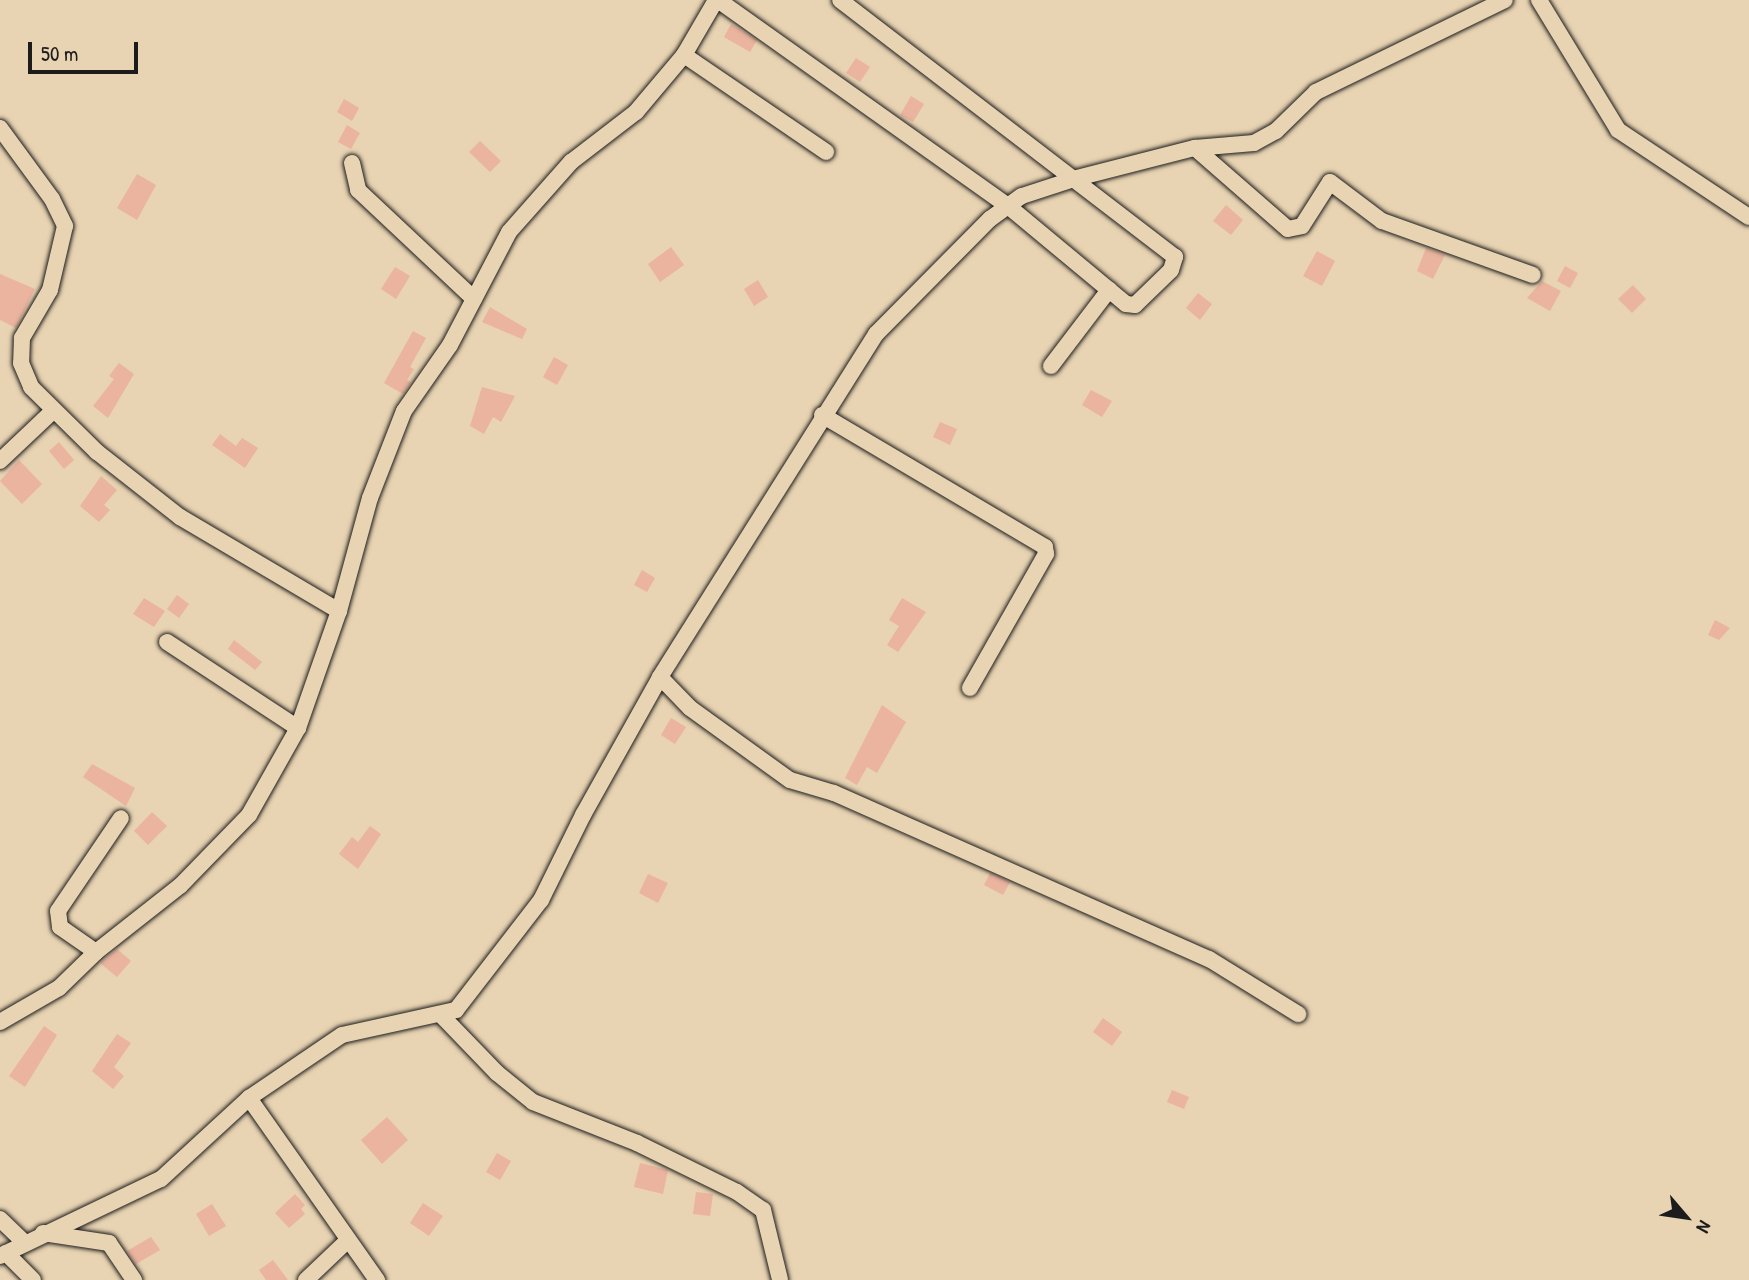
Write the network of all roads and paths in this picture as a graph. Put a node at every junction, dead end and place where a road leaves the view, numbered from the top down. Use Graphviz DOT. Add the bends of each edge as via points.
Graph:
graph roads {
  1 [pos="717,0"];
  2 [pos="840,0"];
  3 [pos="1505,0"];
  4 [pos="1539,0"];
  5 [pos="684,55"];
  6 [pos="0,128"];
  7 [pos="1195,148"];
  8 [pos="826,152"];
  9 [pos="352,163"];
  10 [pos="1077,178"];
  11 [pos="1008,206"];
  12 [pos="1749,217"];
  13 [pos="1533,275"];
  14 [pos="1109,290"];
  15 [pos="474,299"];
  16 [pos="1052,366"];
  17 [pos="54,410"];
  18 [pos="822,415"];
  19 [pos="0,461"];
  20 [pos="339,611"];
  21 [pos="167,642"];
  22 [pos="660,677"];
  23 [pos="970,688"];
  24 [pos="298,728"];
  25 [pos="121,818"];
  26 [pos="96,952"];
  27 [pos="1298,1014"];
  28 [pos="442,1016"];
  29 [pos="0,1022"];
  30 [pos="249,1098"];
  31 [pos="0,1219"];
  32 [pos="41,1233"];
  33 [pos="347,1241"];
  34 [pos="25,1243"];
  35 [pos="3,1254"];
  36 [pos="33,1280"];
  37 [pos="134,1280"];
  38 [pos="306,1280"];
  39 [pos="377,1280"];
  40 [pos="780,1280"];
  1 -- 5 [label="street"];
  1 -- 11 [label="street"];
  2 -- 10 [label="street"];
  3 -- 7 [label="street" via="1316,92 1276,131 1254,143"];
  4 -- 12 [label="street" via="1618,130"];
  5 -- 8 [label="street"];
  5 -- 15 [label="street" via="636,112 572,162 509,232"];
  6 -- 17 [label="street" via="52,199 65,226 50,290 22,338 21,363 31,387"];
  7 -- 10 [label="street"];
  7 -- 13 [label="street" via="1289,229 1302,226 1331,182 1382,221"];
  9 -- 15 [label="street" via="358,190"];
  10 -- 11 [label="street" via="1022,196"];
  10 -- 14 [label="street" via="1175,257 1171,270 1135,305 1126,304"];
  11 -- 14 [label="street"];
  11 -- 18 [label="street" via="876,334"];
  14 -- 16 [label="street"];
  15 -- 20 [label="street" via="450,345 404,411 370,498"];
  17 -- 19 [label="street"];
  17 -- 20 [label="street" via="97,452 180,517"];
  18 -- 22 [label="street" via="737,560"];
  18 -- 23 [label="street" via="1045,547 1046,554"];
  20 -- 24 [label="street"];
  21 -- 24 [label="street"];
  22 -- 27 [label="street" via="690,708 790,780 834,793 1209,959"];
  22 -- 28 [label="street" via="541,900 456,1010"];
  24 -- 26 [label="street" via="248,815 180,886"];
  25 -- 26 [label="street" via="58,911 60,927"];
  26 -- 29 [label="street" via="59,988"];
  28 -- 30 [label="street" via="342,1035"];
  28 -- 40 [label="street" via="497,1073 533,1102 637,1143 737,1192 763,1210"];
  30 -- 32 [label="street" via="162,1179"];
  30 -- 33 [label="street"];
  31 -- 34 [label="street"];
  32 -- 34 [label="street"];
  32 -- 37 [label="street" via="109,1243"];
  33 -- 38 [label="street"];
  33 -- 39 [label="street"];
  34 -- 35 [label="street"];
  35 -- 36 [label="street"];
}
